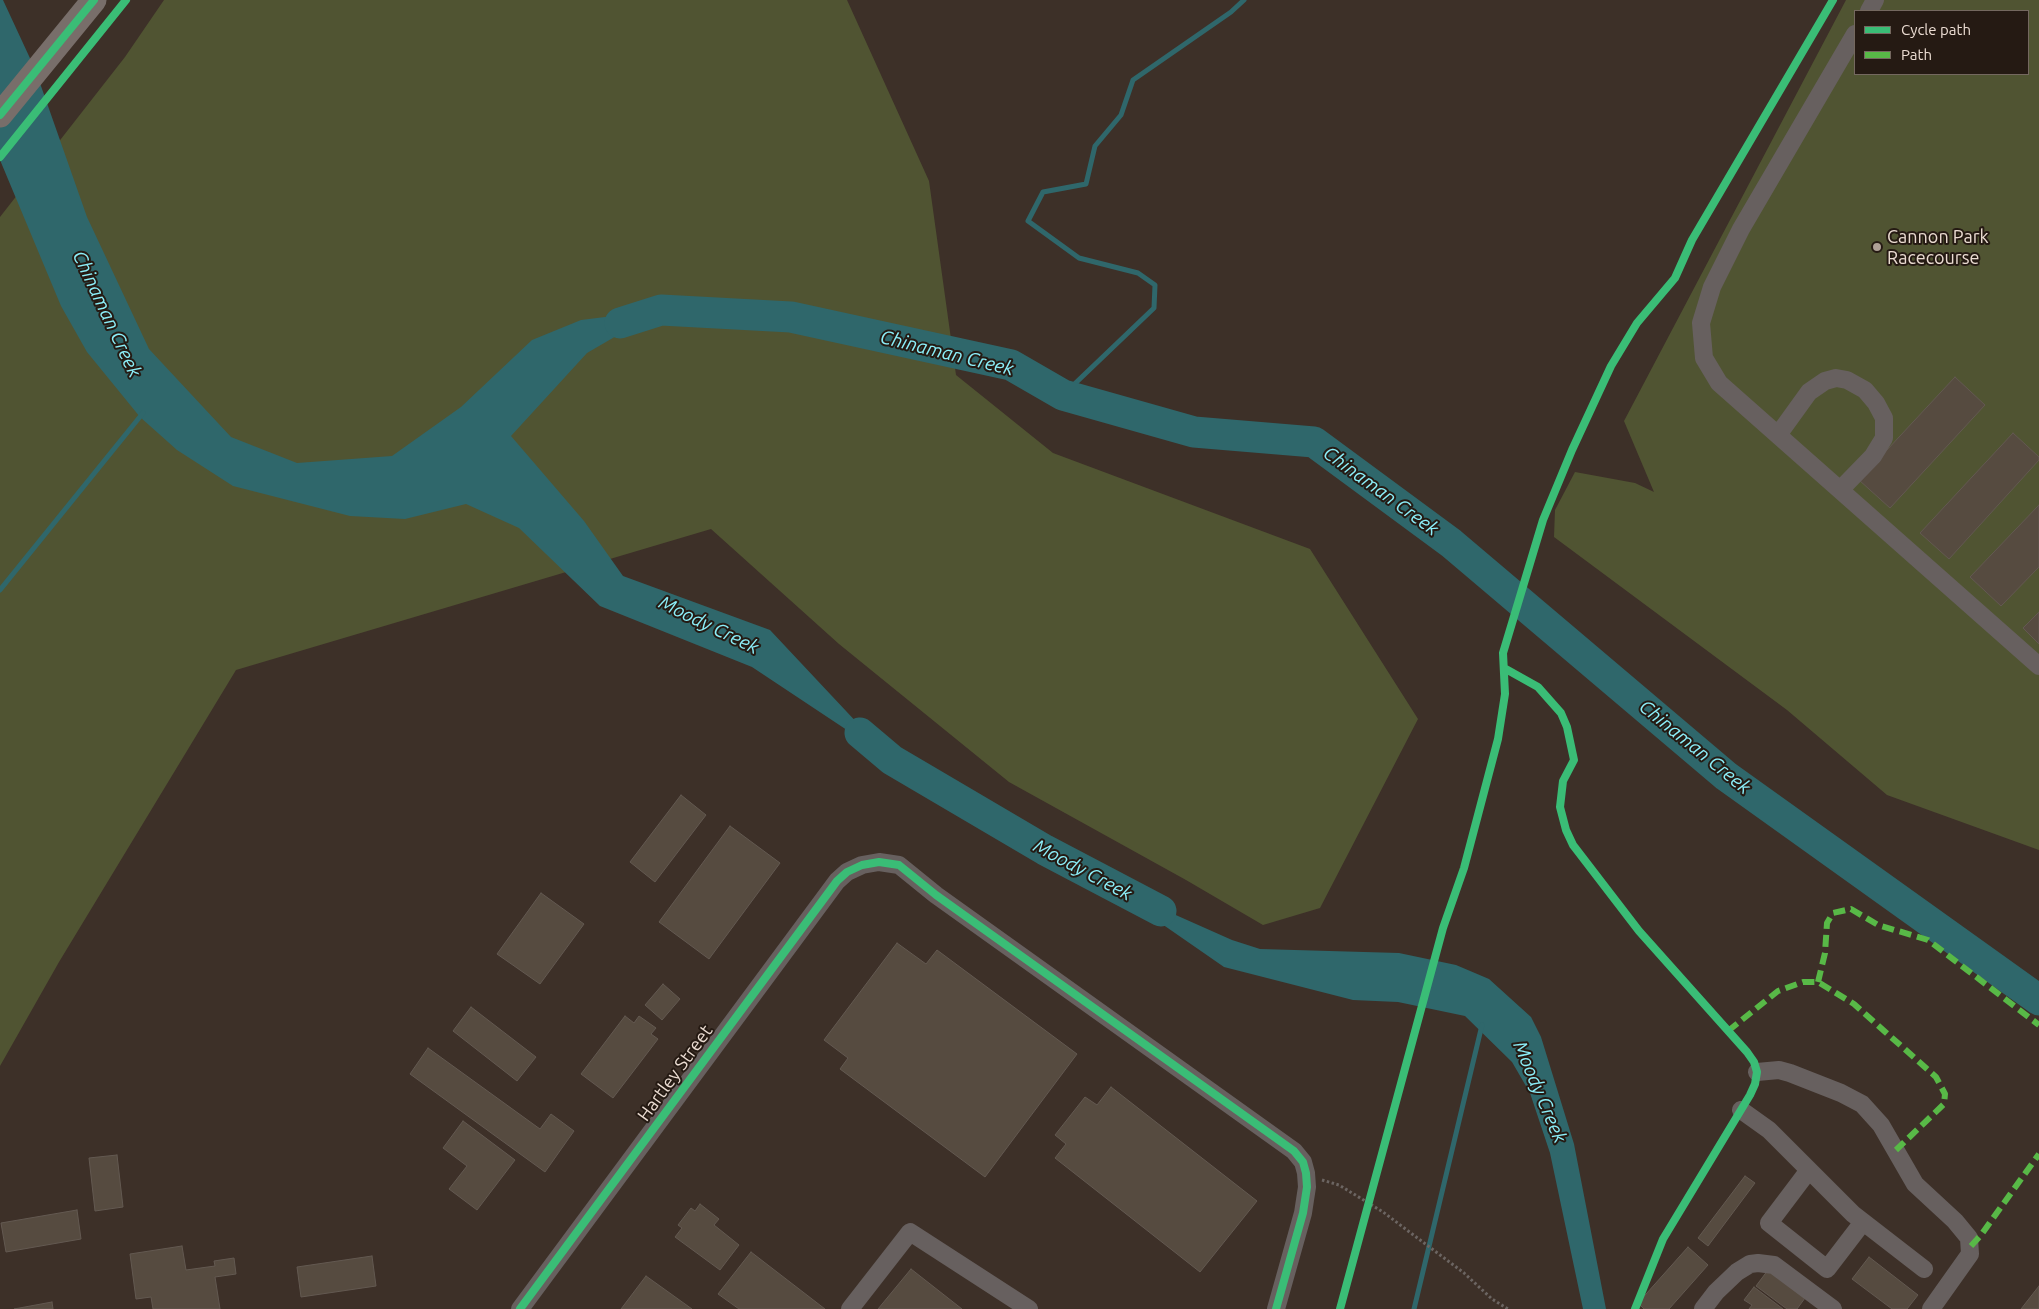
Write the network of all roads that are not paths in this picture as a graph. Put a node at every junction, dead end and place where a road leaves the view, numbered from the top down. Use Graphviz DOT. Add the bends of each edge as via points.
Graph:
graph roads {
  1 [pos="93,2"];
  2 [pos="1854,36"];
  3 [pos="0,115"];
  4 [pos="1778,435"];
  5 [pos="1840,490"];
  6 [pos="2039,666"];
  7 [pos="1757,1072"];
  8 [pos="1741,1110"];
  9 [pos="1809,1170"];
  10 [pos="1863,1222"];
  11 [pos="1924,1269"];
  12 [pos="520,1309"];
  13 [pos="850,1309"];
  14 [pos="1029,1309"];
  15 [pos="1276,1309"];
  16 [pos="1703,1309"];
  17 [pos="1833,1309"];
  18 [pos="1931,1309"];
  1 -- 3 [label="highway"];
  2 -- 4 [label="street" via="1741,229 1712,287 1701,323 1701,343 1709,370 1719,383"];
  4 -- 5 [label="street"];
  4 -- 5 [label="street" via="1809,392 1825,381 1847,380 1864,390 1884,418 1884,438 1873,456"];
  5 -- 6 [label="street"];
  7 -- 18 [label="street" via="1779,1070 1790,1073 1862,1104 1881,1125 1915,1184 1969,1238 1970,1254"];
  8 -- 9 [label="street" via="1769,1130"];
  9 -- 10 [label="street"];
  9 -- 10 [label="street" via="1769,1223 1827,1269"];
  10 -- 11 [label="street"];
  12 -- 15 [label="street, Hartley Street" via="837,881 862,865 879,862 899,865 936,895 1294,1152 1302,1162 1306,1177 1303,1213"];
  13 -- 14 [label="street" via="910,1232"];
  16 -- 17 [label="street" via="1737,1272 1758,1262 1774,1265"];
}
